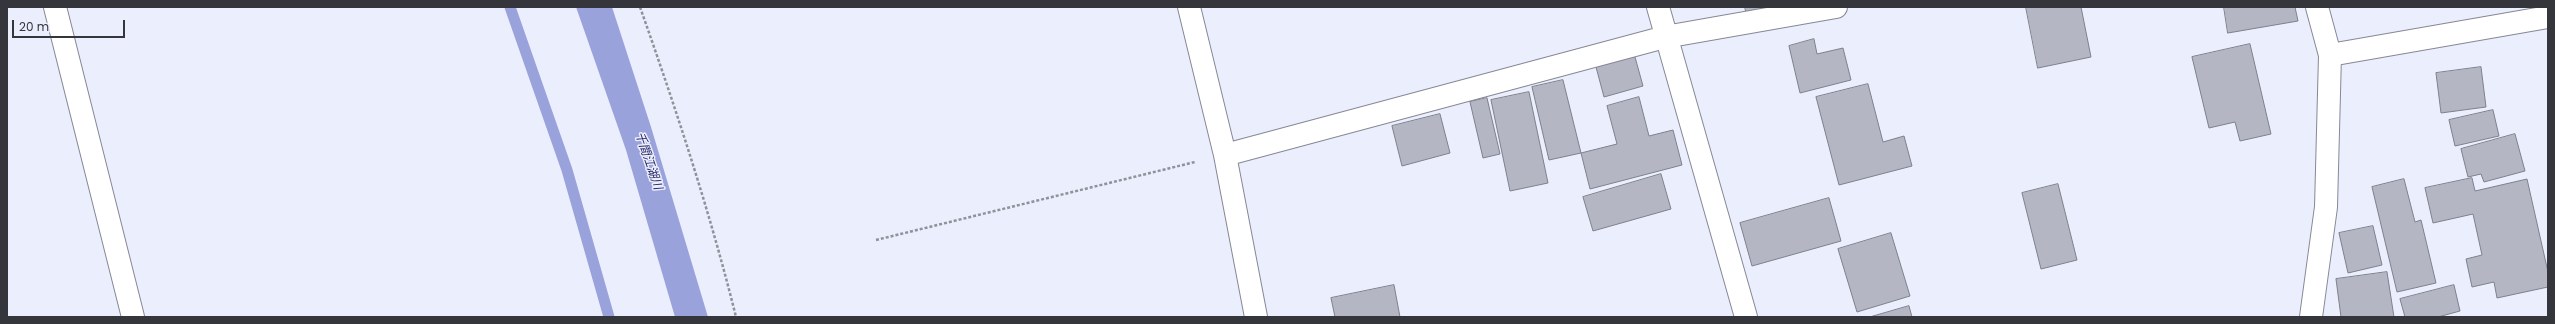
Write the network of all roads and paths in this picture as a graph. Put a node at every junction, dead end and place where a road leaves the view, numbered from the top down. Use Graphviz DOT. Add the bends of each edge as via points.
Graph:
graph roads {
  1 [pos="55,7"];
  2 [pos="640,7"];
  3 [pos="1189,7"];
  4 [pos="1658,7"];
  5 [pos="1836,7"];
  6 [pos="2317,7"];
  7 [pos="2548,17"];
  8 [pos="1665,38"];
  9 [pos="2330,55"];
  10 [pos="1225,155"];
  11 [pos="876,240"];
  12 [pos="133,317"];
  13 [pos="736,317"];
  14 [pos="1256,317"];
  15 [pos="1746,317"];
  16 [pos="2311,317"];
  1 -- 12 [label="street"];
  2 -- 13 [label="path" via="724,268"];
  3 -- 10 [label="street"];
  4 -- 8 [label="street"];
  5 -- 8 [label="street"];
  6 -- 9 [label="street"];
  7 -- 9 [label="street"];
  8 -- 10 [label="street"];
  8 -- 15 [label="street"];
  9 -- 16 [label="street" via="2326,207"];
  10 -- 11 [label="path"];
  10 -- 14 [label="street"];
}
